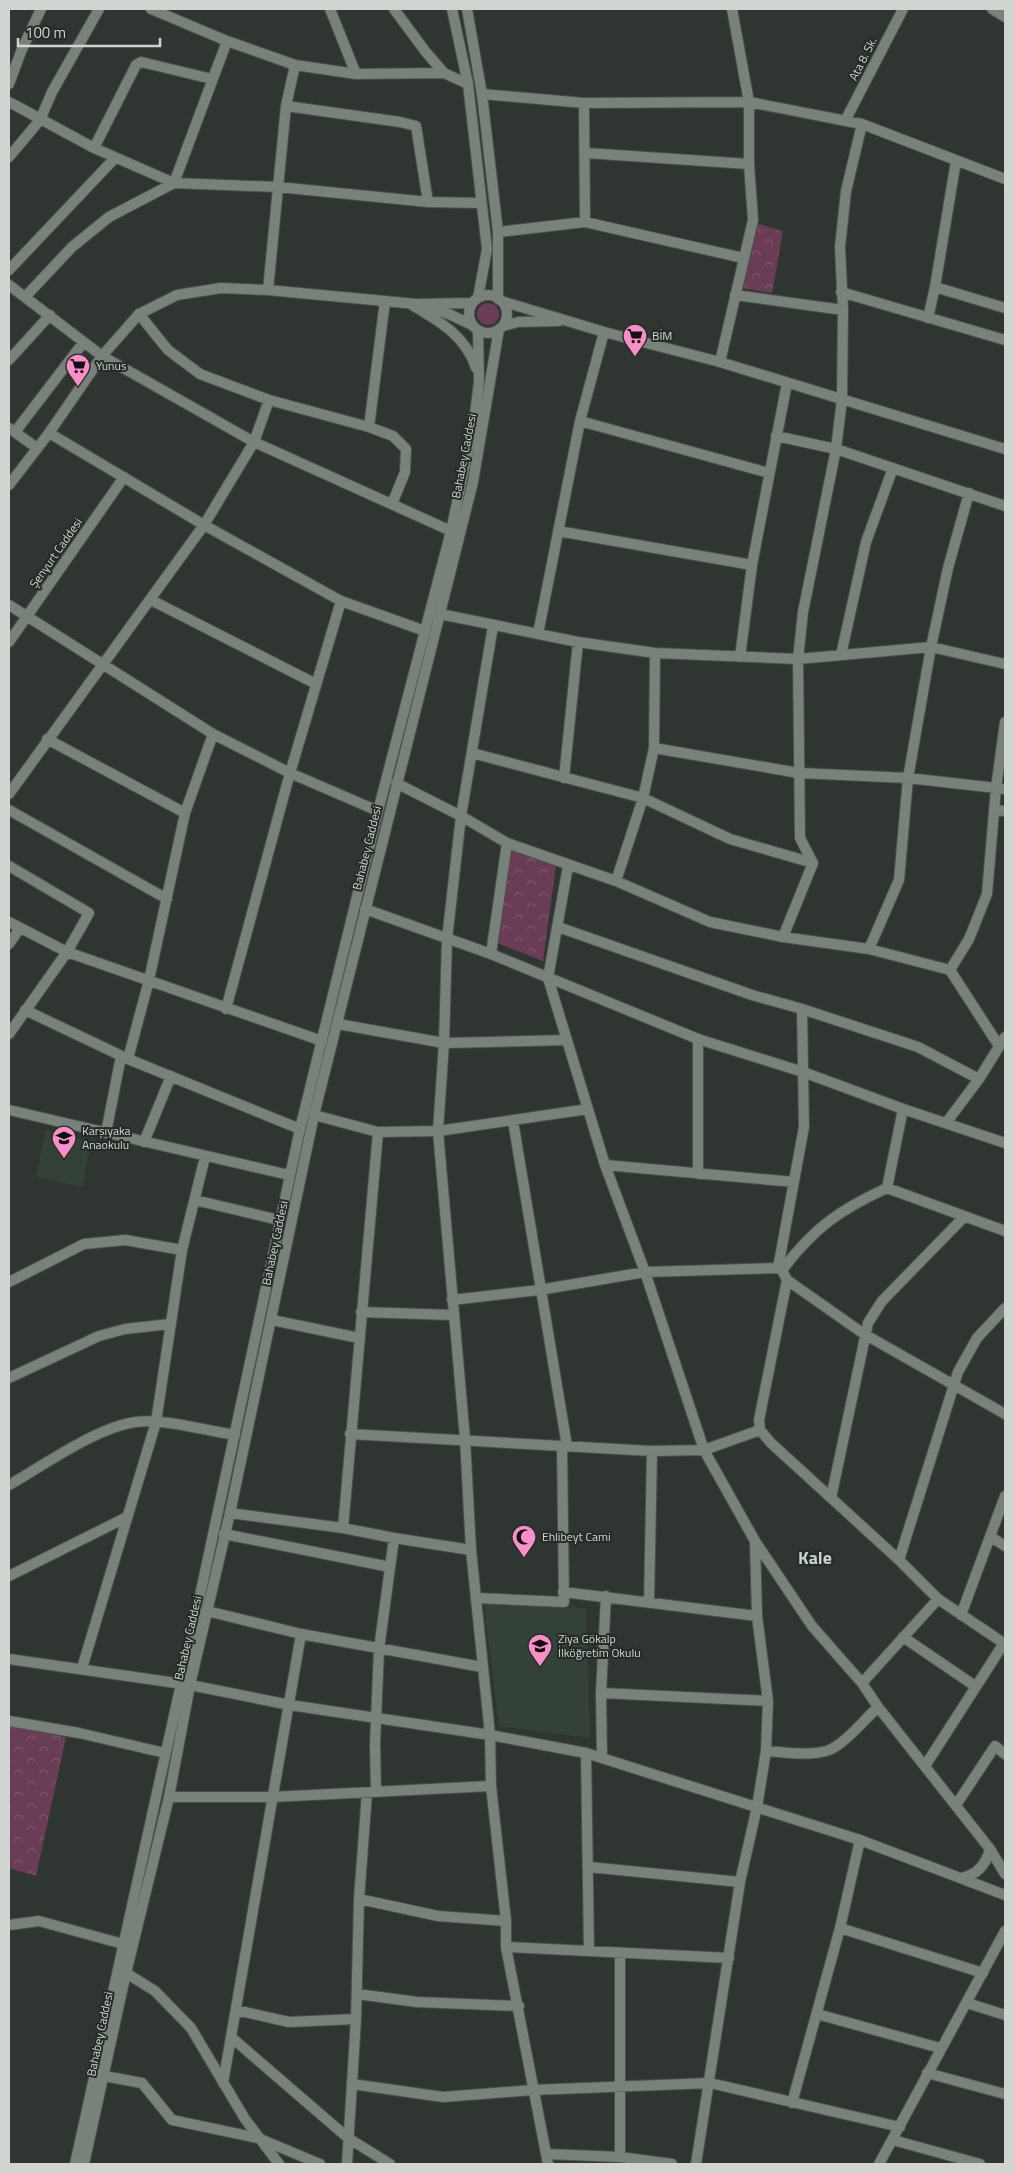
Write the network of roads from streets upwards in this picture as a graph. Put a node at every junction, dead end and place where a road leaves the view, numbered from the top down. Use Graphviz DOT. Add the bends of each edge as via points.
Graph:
graph roads {
  1 [pos="41,9"];
  2 [pos="100,9"];
  3 [pos="151,9"];
  4 [pos="394,9"];
  5 [pos="452,9"];
  6 [pos="466,9"];
  7 [pos="732,9"];
  8 [pos="903,9"];
  9 [pos="992,9"];
  10 [pos="328,10"];
  11 [pos="1005,16"];
  12 [pos="228,41"];
  13 [pos="295,65"];
  14 [pos="444,73"];
  15 [pos="356,74"];
  16 [pos="212,79"];
  17 [pos="9,84"];
  18 [pos="468,84"];
  19 [pos="482,94"];
  20 [pos="9,102"];
  21 [pos="749,102"];
  22 [pos="584,103"];
  23 [pos="286,106"];
  24 [pos="40,120"];
  25 [pos="845,121"];
  26 [pos="862,124"];
  27 [pos="94,148"];
  28 [pos="586,153"];
  29 [pos="9,157"];
  30 [pos="115,158"];
  31 [pos="956,161"];
  32 [pos="749,164"];
  33 [pos="1005,179"];
  34 [pos="174,183"];
  35 [pos="278,187"];
  36 [pos="428,202"];
  37 [pos="480,203"];
  38 [pos="585,222"];
  39 [pos="498,232"];
  40 [pos="743,258"];
  41 [pos="9,270"];
  42 [pos="9,285"];
  43 [pos="936,286"];
  44 [pos="268,290"];
  45 [pos="841,292"];
  46 [pos="735,295"];
  47 [pos="25,297"];
  48 [pos="475,300"];
  49 [pos="500,300"];
  50 [pos="385,301"];
  51 [pos="412,304"];
  52 [pos="1005,308"];
  53 [pos="842,310"];
  54 [pos="139,314"];
  55 [pos="50,315"];
  56 [pos="928,318"];
  57 [pos="567,321"];
  58 [pos="475,328"];
  59 [pos="501,328"];
  60 [pos="604,332"];
  61 [pos="1005,340"];
  62 [pos="83,344"];
  63 [pos="102,356"];
  64 [pos="9,360"];
  65 [pos="720,362"];
  66 [pos="479,382"];
  67 [pos="787,383"];
  68 [pos="842,399"];
  69 [pos="269,400"];
  70 [pos="580,421"];
  71 [pos="369,426"];
  72 [pos="12,430"];
  73 [pos="49,433"];
  74 [pos="776,436"];
  75 [pos="254,442"];
  76 [pos="37,448"];
  77 [pos="836,449"];
  78 [pos="1005,449"];
  79 [pos="893,468"];
  80 [pos="769,473"];
  81 [pos="124,477"];
  82 [pos="9,485"];
  83 [pos="969,493"];
  84 [pos="392,504"];
  85 [pos="1005,506"];
  86 [pos="204,524"];
  87 [pos="451,530"];
  88 [pos="558,531"];
  89 [pos="752,565"];
  90 [pos="150,600"];
  91 [pos="341,600"];
  92 [pos="9,606"];
  93 [pos="440,614"];
  94 [pos="28,616"];
  95 [pos="492,626"];
  96 [pos="425,632"];
  97 [pos="538,634"];
  98 [pos="9,642"];
  99 [pos="578,642"];
  100 [pos="931,647"];
  101 [pos="655,653"];
  102 [pos="840,655"];
  103 [pos="740,657"];
  104 [pos="798,659"];
  105 [pos="1005,664"];
  106 [pos="103,666"];
  107 [pos="316,684"];
  108 [pos="1005,722"];
  109 [pos="213,734"];
  110 [pos="47,739"];
  111 [pos="654,748"];
  112 [pos="472,752"];
  113 [pos="290,773"];
  114 [pos="799,773"];
  115 [pos="564,778"];
  116 [pos="908,778"];
  117 [pos="396,783"];
  118 [pos="1001,788"];
  119 [pos="9,794"];
  120 [pos="644,798"];
  121 [pos="9,810"];
  122 [pos="994,810"];
  123 [pos="378,811"];
  124 [pos="1005,812"];
  125 [pos="185,813"];
  126 [pos="461,816"];
  127 [pos="507,843"];
  128 [pos="813,863"];
  129 [pos="9,866"];
  130 [pos="568,866"];
  131 [pos="616,881"];
  132 [pos="167,899"];
  133 [pos="365,909"];
  134 [pos="9,922"];
  135 [pos="558,927"];
  136 [pos="20,928"];
  137 [pos="784,937"];
  138 [pos="447,939"];
  139 [pos="9,944"];
  140 [pos="869,949"];
  141 [pos="67,952"];
  142 [pos="491,954"];
  143 [pos="950,970"];
  144 [pos="548,978"];
  145 [pos="149,980"];
  146 [pos="226,1009"];
  147 [pos="802,1009"];
  148 [pos="25,1010"];
  149 [pos="338,1024"];
  150 [pos="9,1034"];
  151 [pos="698,1038"];
  152 [pos="567,1040"];
  153 [pos="322,1041"];
  154 [pos="1002,1041"];
  155 [pos="444,1043"];
  156 [pos="125,1057"];
  157 [pos="804,1072"];
  158 [pos="171,1076"];
  159 [pos="979,1079"];
  160 [pos="588,1109"];
  161 [pos="903,1109"];
  162 [pos="9,1110"];
  163 [pos="314,1115"];
  164 [pos="512,1121"];
  165 [pos="946,1123"];
  166 [pos="300,1128"];
  167 [pos="438,1131"];
  168 [pos="378,1132"];
  169 [pos="106,1133"];
  170 [pos="144,1142"];
  171 [pos="1005,1143"];
  172 [pos="205,1157"];
  173 [pos="605,1165"];
  174 [pos="698,1174"];
  175 [pos="289,1175"];
  176 [pos="794,1182"];
  177 [pos="887,1188"];
  178 [pos="195,1200"];
  179 [pos="964,1217"];
  180 [pos="279,1220"];
  181 [pos="1005,1231"];
  182 [pos="182,1250"];
  183 [pos="780,1269"];
  184 [pos="645,1272"];
  185 [pos="787,1280"];
  186 [pos="9,1282"];
  187 [pos="539,1290"];
  188 [pos="452,1300"];
  189 [pos="1005,1308"];
  190 [pos="361,1312"];
  191 [pos="453,1314"];
  192 [pos="272,1320"];
  193 [pos="170,1324"];
  194 [pos="864,1334"];
  195 [pos="358,1338"];
  196 [pos="9,1378"];
  197 [pos="953,1385"];
  198 [pos="1005,1414"];
  199 [pos="156,1422"];
  200 [pos="760,1430"];
  201 [pos="350,1434"];
  202 [pos="235,1435"];
  203 [pos="465,1439"];
  204 [pos="565,1446"];
  205 [pos="704,1450"];
  206 [pos="652,1451"];
  207 [pos="9,1485"];
  208 [pos="1005,1496"];
  209 [pos="831,1498"];
  210 [pos="230,1513"];
  211 [pos="128,1517"];
  212 [pos="343,1528"];
  213 [pos="224,1534"];
  214 [pos="991,1537"];
  215 [pos="394,1538"];
  216 [pos="755,1541"];
  217 [pos="1005,1546"];
  218 [pos="471,1550"];
  219 [pos="899,1560"];
  220 [pos="390,1567"];
  221 [pos="9,1576"];
  222 [pos="563,1592"];
  223 [pos="606,1596"];
  224 [pos="476,1598"];
  225 [pos="938,1598"];
  226 [pos="649,1602"];
  227 [pos="207,1611"];
  228 [pos="961,1615"];
  229 [pos="757,1616"];
  230 [pos="301,1634"];
  231 [pos="903,1637"];
  232 [pos="1004,1643"];
  233 [pos="379,1649"];
  234 [pos="9,1658"];
  235 [pos="482,1667"];
  236 [pos="82,1668"];
  237 [pos="862,1683"];
  238 [pos="186,1684"];
  239 [pos="975,1686"];
  240 [pos="601,1693"];
  241 [pos="768,1700"];
  242 [pos="290,1705"];
  243 [pos="878,1707"];
  244 [pos="376,1717"];
  245 [pos="9,1721"];
  246 [pos="490,1735"];
  247 [pos="766,1752"];
  248 [pos="165,1753"];
  249 [pos="586,1753"];
  250 [pos="1005,1754"];
  251 [pos="602,1757"];
  252 [pos="925,1766"];
  253 [pos="492,1786"];
  254 [pos="371,1792"];
  255 [pos="169,1797"];
  256 [pos="272,1797"];
  257 [pos="956,1806"];
  258 [pos="757,1807"];
  259 [pos="860,1840"];
  260 [pos="990,1849"];
  261 [pos="588,1867"];
  262 [pos="1005,1874"];
  263 [pos="961,1878"];
  264 [pos="740,1882"];
  265 [pos="1005,1895"];
  266 [pos="359,1899"];
  267 [pos="506,1922"];
  268 [pos="9,1925"];
  269 [pos="840,1928"];
  270 [pos="1005,1931"];
  271 [pos="123,1944"];
  272 [pos="506,1948"];
  273 [pos="589,1950"];
  274 [pos="620,1953"];
  275 [pos="729,1958"];
  276 [pos="126,1973"];
  277 [pos="983,1973"];
  278 [pos="357,1994"];
  279 [pos="967,2003"];
  280 [pos="519,2006"];
  281 [pos="236,2010"];
  282 [pos="817,2014"];
  283 [pos="1005,2015"];
  284 [pos="356,2019"];
  285 [pos="231,2038"];
  286 [pos="940,2048"];
  287 [pos="927,2073"];
  288 [pos="104,2076"];
  289 [pos="223,2083"];
  290 [pos="352,2084"];
  291 [pos="710,2084"];
  292 [pos="620,2088"];
  293 [pos="533,2090"];
  294 [pos="1005,2094"];
  295 [pos="792,2102"];
  296 [pos="900,2127"];
  297 [pos="258,2138"];
  298 [pos="348,2138"];
  299 [pos="892,2140"];
  300 [pos="620,2157"];
  301 [pos="547,2159"];
  302 [pos="74,2164"];
  303 [pos="84,2164"];
  304 [pos="279,2164"];
  305 [pos="320,2164"];
  306 [pos="347,2164"];
  307 [pos="390,2164"];
  308 [pos="672,2164"];
  309 [pos="696,2164"];
  310 [pos="879,2164"];
  311 [pos="980,2164"];
  1 -- 17 [label="street"];
  2 -- 24 [label="street" via="52,92"];
  3 -- 12 [label="street"];
  4 -- 14 [label="street"];
  5 -- 18 [label="street"];
  6 -- 19 [label="street"];
  7 -- 21 [label="street"];
  8 -- 25 [label="street, Ata 8. Sk."];
  9 -- 11 [label="street"];
  10 -- 15 [label="street"];
  12 -- 13 [label="street"];
  12 -- 16 [label="street"];
  13 -- 15 [label="street"];
  13 -- 23 [label="street"];
  14 -- 15 [label="street"];
  14 -- 18 [label="street"];
  16 -- 27 [label="street" via="141,62 136,65"];
  16 -- 34 [label="street"];
  18 -- 37 [label="street"];
  19 -- 22 [label="street"];
  19 -- 39 [label="street"];
  20 -- 24 [label="street"];
  21 -- 22 [label="street"];
  21 -- 25 [label="street"];
  21 -- 32 [label="street"];
  22 -- 28 [label="street"];
  23 -- 35 [label="street"];
  23 -- 36 [label="street" via="416,126"];
  24 -- 27 [label="street"];
  24 -- 29 [label="street"];
  25 -- 26 [label="street"];
  26 -- 31 [label="street"];
  26 -- 45 [label="street" via="846,191 840,247"];
  27 -- 30 [label="street"];
  28 -- 32 [label="street"];
  28 -- 38 [label="street"];
  30 -- 34 [label="street"];
  30 -- 41 [label="street"];
  31 -- 33 [label="street"];
  31 -- 43 [label="street"];
  32 -- 40 [label="street" via="753,220"];
  34 -- 35 [label="street"];
  34 -- 47 [label="street" via="109,216 72,247"];
  35 -- 36 [label="street"];
  35 -- 44 [label="street"];
  36 -- 37 [label="street"];
  37 -- 48 [label="street" via="486,249"];
  38 -- 39 [label="street"];
  38 -- 40 [label="street"];
  39 -- 49 [label="street"];
  40 -- 46 [label="street"];
  42 -- 47 [label="street"];
  43 -- 52 [label="street"];
  43 -- 56 [label="street"];
  44 -- 50 [label="street"];
  44 -- 54 [label="street" via="221,288 178,295"];
  45 -- 53 [label="street"];
  45 -- 56 [label="street"];
  46 -- 53 [label="street"];
  46 -- 65 [label="street"];
  47 -- 55 [label="street"];
  48 -- 49 [label="street" via="488,295"];
  48 -- 51 [label="street"];
  48 -- 58 [label="street" via="468,314"];
  49 -- 57 [label="street"];
  49 -- 59 [label="street" via="507,316"];
  50 -- 51 [label="street"];
  50 -- 71 [label="street"];
  51 -- 58 [label="street" via="449,314"];
  51 -- 66 [label="street" via="450,328 461,340 476,366"];
  53 -- 68 [label="street"];
  54 -- 63 [label="street"];
  54 -- 69 [label="street" via="168,350 200,374"];
  55 -- 62 [label="street"];
  55 -- 64 [label="street"];
  56 -- 61 [label="street"];
  57 -- 59 [label="street" via="518,322"];
  57 -- 60 [label="street"];
  58 -- 59 [label="street" via="489,333"];
  58 -- 66 [label="street, Bahabey Caddesi"];
  59 -- 93 [label="street, Bahabey Caddesi" via="473,482"];
  60 -- 65 [label="street"];
  60 -- 70 [label="street"];
  62 -- 63 [label="street"];
  62 -- 72 [label="street"];
  63 -- 73 [label="street"];
  63 -- 75 [label="street"];
  65 -- 67 [label="street"];
  66 -- 87 [label="street, Bahabey Caddesi" via="474,422"];
  67 -- 68 [label="street"];
  67 -- 74 [label="street"];
  68 -- 77 [label="street"];
  68 -- 78 [label="street"];
  69 -- 71 [label="street"];
  69 -- 75 [label="street"];
  70 -- 80 [label="street"];
  70 -- 88 [label="street"];
  71 -- 84 [label="street" via="393,436 406,449 405,472"];
  72 -- 76 [label="street"];
  73 -- 76 [label="street"];
  73 -- 81 [label="street"];
  74 -- 77 [label="street"];
  74 -- 80 [label="street"];
  75 -- 84 [label="street"];
  75 -- 86 [label="street"];
  76 -- 82 [label="street"];
  77 -- 79 [label="street"];
  77 -- 104 [label="street" via="803,612"];
  79 -- 83 [label="street"];
  79 -- 102 [label="street" via="866,542"];
  80 -- 89 [label="street"];
  81 -- 86 [label="street"];
  81 -- 94 [label="street, Şenyurt Caddesi"];
  83 -- 85 [label="street"];
  83 -- 100 [label="street"];
  84 -- 87 [label="street"];
  86 -- 90 [label="street"];
  86 -- 91 [label="street"];
  87 -- 96 [label="street, Bahabey Caddesi"];
  88 -- 89 [label="street"];
  88 -- 97 [label="street"];
  89 -- 103 [label="street"];
  90 -- 106 [label="street"];
  90 -- 107 [label="street"];
  91 -- 96 [label="street"];
  91 -- 107 [label="street"];
  92 -- 94 [label="street"];
  93 -- 95 [label="street"];
  93 -- 117 [label="street, Bahabey Caddesi"];
  94 -- 98 [label="street, Şenyurt Caddesi"];
  94 -- 106 [label="street"];
  95 -- 97 [label="street"];
  95 -- 112 [label="street"];
  96 -- 123 [label="street, Bahabey Caddesi"];
  97 -- 99 [label="street"];
  99 -- 101 [label="street"];
  99 -- 115 [label="street"];
  100 -- 102 [label="street"];
  100 -- 105 [label="street"];
  100 -- 116 [label="street"];
  101 -- 103 [label="street"];
  101 -- 111 [label="street"];
  102 -- 104 [label="street"];
  103 -- 104 [label="street"];
  104 -- 114 [label="street"];
  106 -- 109 [label="street"];
  106 -- 110 [label="street"];
  107 -- 113 [label="street"];
  108 -- 118 [label="street"];
  109 -- 113 [label="street"];
  109 -- 125 [label="street"];
  110 -- 119 [label="street"];
  110 -- 125 [label="street"];
  111 -- 114 [label="street"];
  111 -- 120 [label="street"];
  112 -- 115 [label="street"];
  112 -- 126 [label="street"];
  113 -- 123 [label="street"];
  113 -- 146 [label="street"];
  114 -- 116 [label="street"];
  114 -- 128 [label="street" via="800,838"];
  115 -- 120 [label="street"];
  116 -- 118 [label="street"];
  116 -- 140 [label="street" via="899,880"];
  117 -- 126 [label="street"];
  117 -- 133 [label="street, Bahabey Caddesi"];
  118 -- 122 [label="street"];
  120 -- 128 [label="street" via="730,839"];
  120 -- 131 [label="street"];
  121 -- 132 [label="street"];
  122 -- 124 [label="street"];
  122 -- 143 [label="street" via="986,894 969,939"];
  123 -- 153 [label="street, Bahabey Caddesi"];
  125 -- 132 [label="street"];
  126 -- 127 [label="street"];
  126 -- 138 [label="street"];
  127 -- 130 [label="street"];
  127 -- 142 [label="street"];
  128 -- 137 [label="street"];
  129 -- 141 [label="street" via="89,913"];
  130 -- 131 [label="street"];
  130 -- 135 [label="street"];
  131 -- 137 [label="street" via="710,922"];
  132 -- 145 [label="street"];
  133 -- 138 [label="street"];
  133 -- 149 [label="street, Bahabey Caddesi"];
  134 -- 136 [label="street"];
  135 -- 144 [label="street"];
  135 -- 147 [label="street" via="752,995"];
  136 -- 139 [label="street"];
  136 -- 141 [label="street"];
  137 -- 140 [label="street"];
  138 -- 142 [label="street"];
  138 -- 155 [label="street"];
  140 -- 143 [label="street"];
  141 -- 145 [label="street"];
  141 -- 148 [label="street"];
  142 -- 144 [label="street"];
  143 -- 154 [label="street"];
  144 -- 151 [label="street"];
  144 -- 152 [label="street"];
  145 -- 146 [label="street"];
  145 -- 156 [label="street"];
  146 -- 153 [label="street"];
  147 -- 157 [label="street"];
  147 -- 159 [label="street" via="918,1047"];
  148 -- 150 [label="street"];
  148 -- 156 [label="street"];
  149 -- 155 [label="street"];
  149 -- 163 [label="street, Bahabey Caddesi"];
  151 -- 157 [label="street"];
  151 -- 174 [label="street"];
  152 -- 155 [label="street"];
  152 -- 160 [label="street"];
  153 -- 166 [label="street, Bahabey Caddesi"];
  154 -- 159 [label="street"];
  155 -- 167 [label="street"];
  156 -- 158 [label="street"];
  156 -- 169 [label="street"];
  157 -- 161 [label="street"];
  157 -- 176 [label="street" via="804,1127"];
  158 -- 166 [label="street"];
  158 -- 170 [label="street"];
  159 -- 165 [label="street"];
  160 -- 164 [label="street"];
  160 -- 173 [label="street"];
  161 -- 165 [label="street"];
  161 -- 177 [label="street"];
  162 -- 169 [label="street"];
  163 -- 168 [label="street"];
  163 -- 192 [label="street, Bahabey Caddesi"];
  164 -- 167 [label="street"];
  164 -- 187 [label="street"];
  165 -- 171 [label="street"];
  166 -- 175 [label="street, Bahabey Caddesi"];
  167 -- 168 [label="street"];
  167 -- 188 [label="street"];
  168 -- 190 [label="street"];
  169 -- 170 [label="street"];
  170 -- 172 [label="street"];
  172 -- 175 [label="street"];
  172 -- 178 [label="street"];
  173 -- 174 [label="street"];
  173 -- 184 [label="street"];
  174 -- 176 [label="street"];
  175 -- 180 [label="street, Bahabey Caddesi"];
  176 -- 183 [label="street"];
  177 -- 179 [label="street"];
  177 -- 183 [label="street" via="839,1213 810,1236"];
  178 -- 180 [label="street"];
  178 -- 182 [label="street"];
  179 -- 181 [label="street"];
  179 -- 194 [label="street" via="882,1300"];
  180 -- 202 [label="street, Bahabey Caddesi"];
  182 -- 186 [label="street" via="124,1240 84,1244"];
  182 -- 193 [label="street"];
  183 -- 184 [label="street"];
  183 -- 185 [label="street"];
  184 -- 187 [label="street"];
  184 -- 205 [label="street"];
  185 -- 194 [label="street"];
  185 -- 200 [label="street" via="759,1420"];
  187 -- 188 [label="street"];
  187 -- 204 [label="street"];
  188 -- 191 [label="street"];
  189 -- 197 [label="street" via="977,1338"];
  190 -- 191 [label="street"];
  190 -- 195 [label="street"];
  191 -- 203 [label="street"];
  192 -- 195 [label="street"];
  192 -- 210 [label="street, Bahabey Caddesi"];
  193 -- 196 [label="street" via="125,1329 99,1336"];
  193 -- 199 [label="street"];
  194 -- 197 [label="street"];
  194 -- 209 [label="street"];
  195 -- 201 [label="street"];
  197 -- 198 [label="street"];
  197 -- 219 [label="street"];
  199 -- 202 [label="street"];
  199 -- 207 [label="street" via="136,1422 111,1429"];
  199 -- 211 [label="street"];
  200 -- 205 [label="street"];
  200 -- 209 [label="street"];
  201 -- 203 [label="street"];
  201 -- 212 [label="street"];
  202 -- 238 [label="street, Bahabey Caddesi"];
  203 -- 204 [label="street"];
  203 -- 218 [label="street"];
  204 -- 206 [label="street"];
  204 -- 222 [label="street"];
  205 -- 206 [label="street"];
  205 -- 216 [label="street"];
  206 -- 226 [label="street"];
  208 -- 214 [label="street"];
  209 -- 219 [label="street"];
  210 -- 212 [label="street"];
  210 -- 213 [label="street, Bahabey Caddesi"];
  211 -- 221 [label="street"];
  211 -- 236 [label="street"];
  212 -- 215 [label="street"];
  213 -- 220 [label="street"];
  213 -- 227 [label="street, Bahabey Caddesi"];
  214 -- 217 [label="street"];
  214 -- 228 [label="street"];
  215 -- 218 [label="street"];
  215 -- 220 [label="street"];
  216 -- 229 [label="street"];
  216 -- 237 [label="street" via="812,1626"];
  218 -- 224 [label="street"];
  219 -- 225 [label="street"];
  220 -- 233 [label="street"];
  222 -- 223 [label="street"];
  222 -- 224 [label="street" via="564,1602"];
  223 -- 226 [label="street"];
  223 -- 240 [label="street"];
  224 -- 235 [label="street"];
  225 -- 228 [label="street"];
  225 -- 231 [label="street"];
  226 -- 229 [label="street"];
  227 -- 230 [label="street"];
  227 -- 238 [label="street, Bahabey Caddesi"];
  228 -- 232 [label="street"];
  229 -- 241 [label="street"];
  230 -- 233 [label="street"];
  230 -- 242 [label="street"];
  231 -- 237 [label="street"];
  231 -- 239 [label="street"];
  232 -- 239 [label="street"];
  233 -- 235 [label="street"];
  233 -- 244 [label="street"];
  234 -- 236 [label="street"];
  235 -- 246 [label="street"];
  236 -- 238 [label="street"];
  237 -- 243 [label="street"];
  238 -- 242 [label="street"];
  238 -- 248 [label="street, Bahabey Caddesi"];
  238 -- 255 [label="street, Bahabey Caddesi"];
  239 -- 252 [label="street"];
  240 -- 241 [label="street"];
  240 -- 251 [label="street"];
  241 -- 247 [label="street"];
  242 -- 244 [label="street"];
  242 -- 256 [label="street"];
  243 -- 247 [label="street" via="836,1747 825,1752"];
  243 -- 252 [label="street"];
  244 -- 246 [label="street"];
  244 -- 254 [label="street"];
  245 -- 248 [label="street"];
  246 -- 249 [label="street"];
  246 -- 253 [label="street"];
  247 -- 258 [label="street"];
  248 -- 271 [label="street, Bahabey Caddesi"];
  249 -- 251 [label="street"];
  249 -- 261 [label="street"];
  250 -- 257 [label="street" via="995,1746"];
  251 -- 258 [label="street"];
  252 -- 257 [label="street"];
  253 -- 254 [label="street"];
  253 -- 267 [label="street"];
  254 -- 256 [label="street"];
  254 -- 266 [label="street"];
  255 -- 256 [label="street"];
  255 -- 276 [label="street, Bahabey Caddesi"];
  256 -- 281 [label="street"];
  257 -- 260 [label="street"];
  258 -- 259 [label="street"];
  258 -- 264 [label="street"];
  259 -- 263 [label="street"];
  259 -- 269 [label="street"];
  260 -- 262 [label="street"];
  260 -- 263 [label="street" via="982,1868"];
  261 -- 264 [label="street"];
  261 -- 273 [label="street"];
  263 -- 265 [label="street"];
  264 -- 275 [label="street"];
  266 -- 267 [label="street" via="438,1916"];
  266 -- 278 [label="street"];
  267 -- 272 [label="street"];
  268 -- 271 [label="street" via="40,1921"];
  269 -- 277 [label="street"];
  269 -- 282 [label="street"];
  270 -- 277 [label="street"];
  271 -- 302 [label="street, Bahabey Caddesi"];
  272 -- 273 [label="street"];
  272 -- 280 [label="street"];
  273 -- 274 [label="street"];
  274 -- 275 [label="street"];
  274 -- 292 [label="street"];
  275 -- 291 [label="street"];
  276 -- 288 [label="street, Bahabey Caddesi"];
  276 -- 289 [label="street" via="155,1991 191,2028"];
  277 -- 279 [label="street"];
  278 -- 280 [label="street" via="418,2002"];
  278 -- 284 [label="street"];
  279 -- 283 [label="street"];
  279 -- 286 [label="street"];
  280 -- 293 [label="street"];
  281 -- 284 [label="street" via="289,2022"];
  281 -- 285 [label="street"];
  282 -- 286 [label="street"];
  282 -- 295 [label="street"];
  284 -- 290 [label="street"];
  285 -- 289 [label="street"];
  285 -- 298 [label="street"];
  286 -- 287 [label="street"];
  287 -- 294 [label="street"];
  287 -- 296 [label="street"];
  288 -- 297 [label="street" via="142,2083 172,2120"];
  288 -- 303 [label="street, Bahabey Caddesi"];
  289 -- 297 [label="street"];
  290 -- 293 [label="street" via="443,2097"];
  290 -- 298 [label="street"];
  291 -- 292 [label="street"];
  291 -- 295 [label="street"];
  291 -- 309 [label="street"];
  292 -- 293 [label="street"];
  292 -- 300 [label="street"];
  293 -- 301 [label="street"];
  295 -- 296 [label="street"];
  296 -- 299 [label="street"];
  297 -- 304 [label="street"];
  297 -- 305 [label="street"];
  298 -- 306 [label="street"];
  298 -- 307 [label="street"];
  299 -- 310 [label="street"];
  299 -- 311 [label="street"];
  300 -- 301 [label="street"];
  300 -- 308 [label="street"];
}
